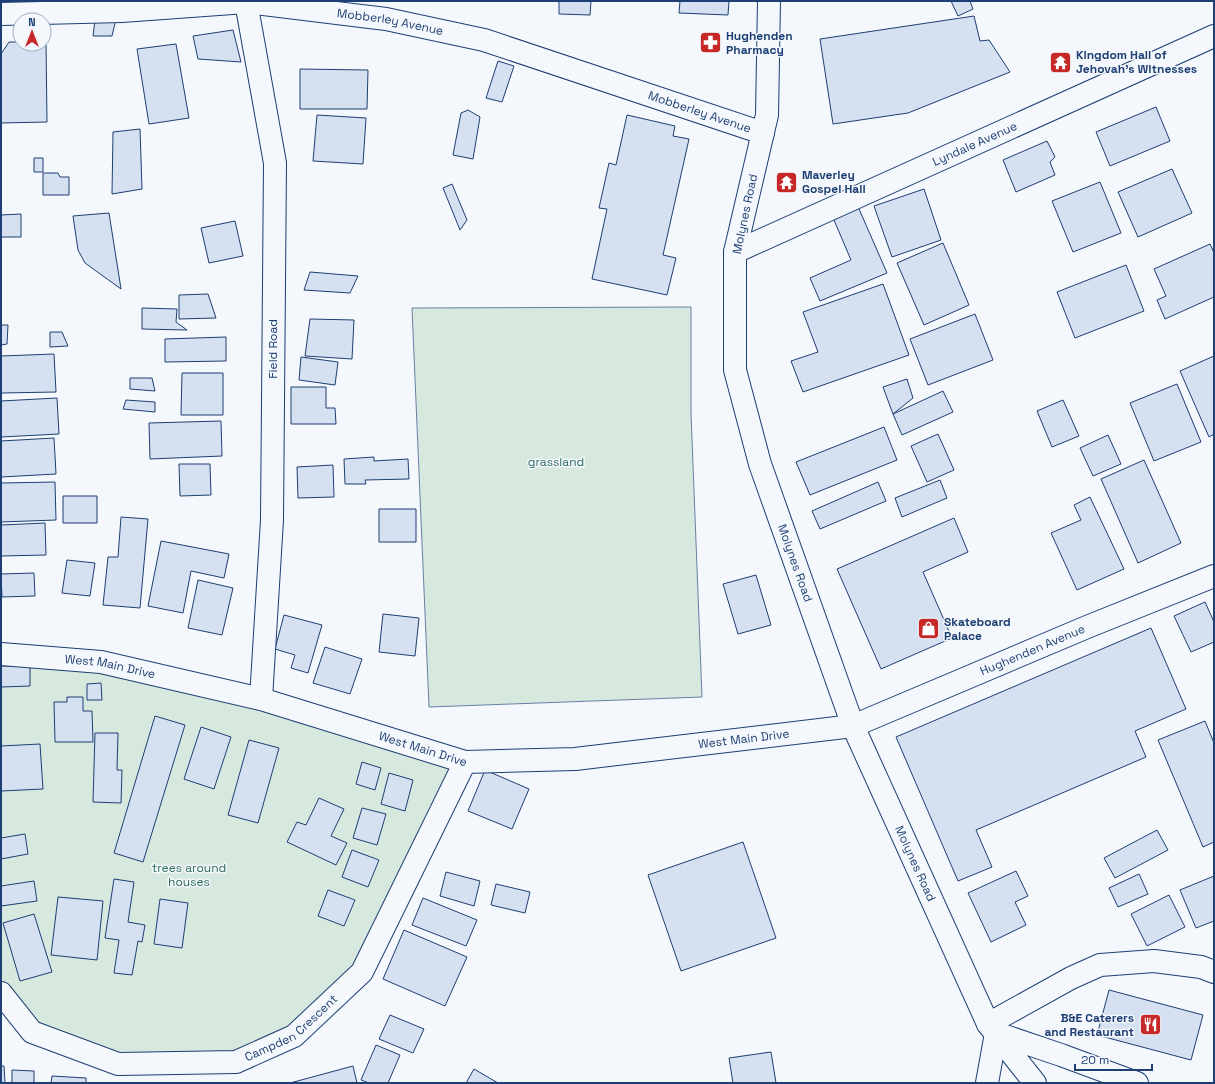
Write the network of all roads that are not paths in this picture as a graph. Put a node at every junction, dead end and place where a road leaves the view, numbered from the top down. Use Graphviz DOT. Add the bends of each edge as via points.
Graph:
graph roads {
  1 [pos="769,1"];
  2 [pos="246,2"];
  3 [pos="1,14"];
  4 [pos="1214,36"];
  5 [pos="763,133"];
  6 [pos="735,252"];
  7 [pos="1214,576"];
  8 [pos="1,654"];
  9 [pos="260,699"];
  10 [pos="852,726"];
  11 [pos="465,762"];
  12 [pos="1214,972"];
  13 [pos="1,993"];
  14 [pos="992,1028"];
  15 [pos="986,1083"];
  16 [pos="1035,1083"];
  17 [pos="1137,1083"];
  1 -- 5 [label="main road, Molynes Road" via="767,115"];
  2 -- 3 [label="main road, Mobberley Avenue" via="122,11"];
  2 -- 5 [label="main road, Mobberley Avenue" via="386,19 484,40"];
  2 -- 9 [label="main road, Field Road" via="275,163 272,520"];
  4 -- 6 [label="main road, Lyndale Avenue"];
  5 -- 6 [label="main road, Molynes Road"];
  6 -- 10 [label="main road, Molynes Road" via="735,370 760,464"];
  7 -- 10 [label="main road, Hughenden Avenue"];
  8 -- 9 [label="main road, West Main Drive" via="101,662"];
  9 -- 11 [label="main road, West Main Drive"];
  10 -- 11 [label="main road, West Main Drive" via="575,759"];
  10 -- 14 [label="main road, Molynes Road"];
  11 -- 13 [label="main road, Campden Crescent" via="362,972 294,1036 236,1062 118,1064 32,1032"];
  12 -- 14 [label="main road" via="1201,967 1154,961 1100,966 1071,978"];
  14 -- 15 [label="main road"];
  14 -- 16 [label="main road, Molynes Road"];
  14 -- 17 [label="main road"];
}
